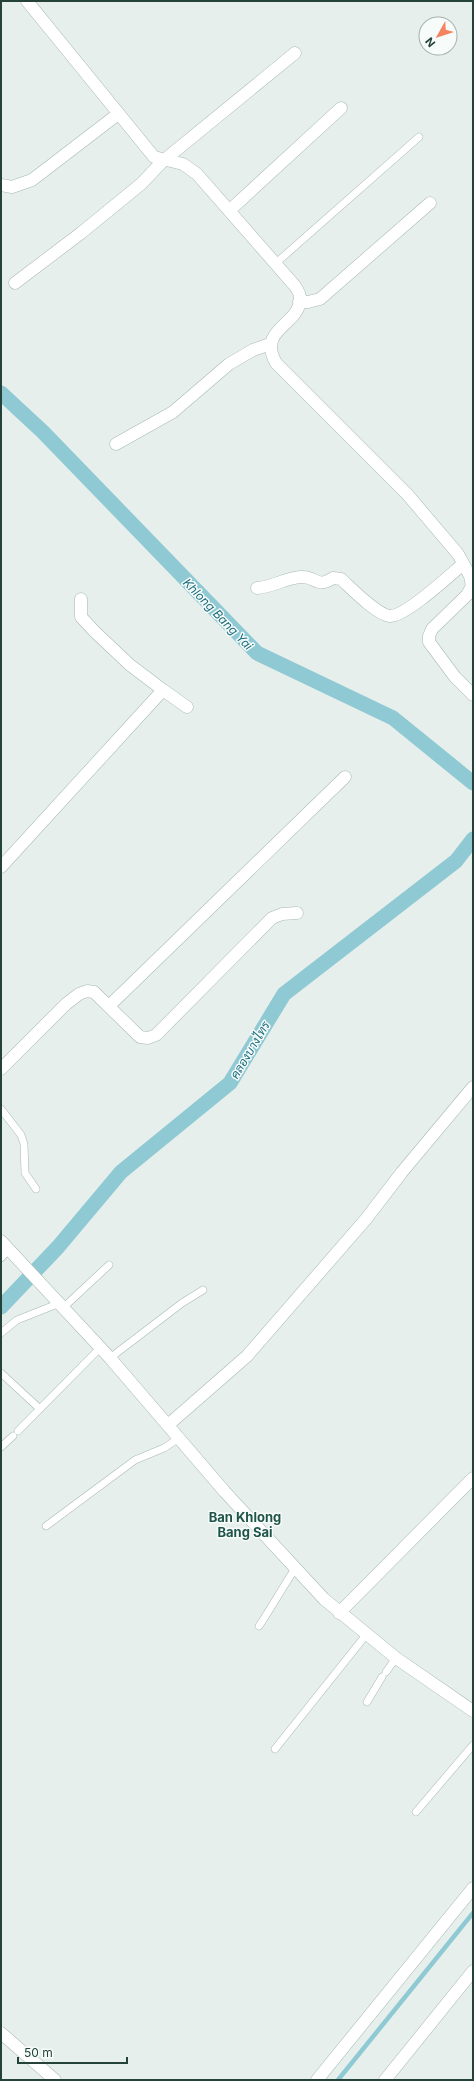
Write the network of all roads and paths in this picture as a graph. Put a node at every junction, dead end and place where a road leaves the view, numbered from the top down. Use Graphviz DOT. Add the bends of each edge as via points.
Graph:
graph roads {
  1 [pos="27,1"];
  2 [pos="296,53"];
  3 [pos="341,108"];
  4 [pos="118,114"];
  5 [pos="419,137"];
  6 [pos="163,161"];
  7 [pos="1,185"];
  8 [pos="430,202"];
  9 [pos="230,210"];
  10 [pos="276,263"];
  11 [pos="15,282"];
  12 [pos="299,302"];
  13 [pos="270,344"];
  14 [pos="116,444"];
  15 [pos="463,564"];
  16 [pos="472,586"];
  17 [pos="257,588"];
  18 [pos="81,598"];
  19 [pos="163,690"];
  20 [pos="473,695"];
  21 [pos="186,707"];
  22 [pos="346,777"];
  23 [pos="1,867"];
  24 [pos="297,913"];
  25 [pos="109,1006"];
  26 [pos="1,1069"];
  27 [pos="473,1087"];
  28 [pos="1,1109"];
  29 [pos="36,1189"];
  30 [pos="4,1249"];
  31 [pos="109,1265"];
  32 [pos="203,1290"];
  33 [pos="62,1305"];
  34 [pos="1,1333"];
  35 [pos="100,1348"];
  36 [pos="110,1358"];
  37 [pos="1,1373"];
  38 [pos="40,1409"];
  39 [pos="168,1425"];
  40 [pos="179,1438"];
  41 [pos="1,1447"];
  42 [pos="473,1478"];
  43 [pos="46,1526"];
  44 [pos="295,1569"];
  45 [pos="339,1613"];
  46 [pos="259,1626"];
  47 [pos="366,1635"];
  48 [pos="396,1658"];
  49 [pos="367,1702"];
  50 [pos="473,1711"];
  51 [pos="473,1745"];
  52 [pos="275,1749"];
  53 [pos="416,1812"];
  54 [pos="473,1888"];
  55 [pos="473,1971"];
  56 [pos="1,2033"];
  57 [pos="55,2080"];
  58 [pos="317,2080"];
  59 [pos="385,2080"];
  1 -- 4 [label="street"];
  2 -- 6 [label="street"];
  3 -- 9 [label="street"];
  4 -- 6 [label="street" via="154,157"];
  4 -- 7 [label="street" via="32,180 12,187"];
  5 -- 10 [label="lane"];
  6 -- 9 [label="street" via="183,164 197,174"];
  6 -- 11 [label="street" via="141,184"];
  8 -- 12 [label="street" via="320,299"];
  9 -- 10 [label="street"];
  10 -- 12 [label="street" via="295,286 300,297"];
  12 -- 13 [label="street" via="298,308 274,334"];
  13 -- 14 [label="street" via="253,350 229,364 173,412"];
  13 -- 15 [label="street" via="276,362 407,494 458,554"];
  15 -- 16 [label="street"];
  15 -- 17 [label="street" via="414,604 399,614 389,616 379,611 340,579 333,578 318,583 310,578 301,577 283,580 270,587"];
  16 -- 20 [label="street" via="432,629 429,642 455,677"];
  18 -- 19 [label="street" via="81,617 130,665"];
  19 -- 21 [label="street"];
  19 -- 23 [label="street"];
  22 -- 25 [label="street"];
  24 -- 25 [label="street" via="272,918 156,1035 140,1037"];
  25 -- 26 [label="street" via="94,992 79,994"];
  27 -- 39 [label="street" via="366,1219 252,1350"];
  28 -- 29 [label="lane" via="21,1135 24,1144 25,1173"];
  30 -- 33 [label="street" via="19,1259"];
  31 -- 33 [label="lane"];
  32 -- 36 [label="lane" via="182,1302"];
  33 -- 34 [label="lane" via="17,1320"];
  33 -- 35 [label="street"];
  35 -- 36 [label="street"];
  35 -- 38 [label="lane"];
  36 -- 39 [label="street"];
  37 -- 38 [label="lane"];
  38 -- 41 [label="lane"];
  39 -- 40 [label="street"];
  40 -- 43 [label="lane" via="164,1448 136,1460"];
  40 -- 44 [label="street"];
  42 -- 45 [label="street"];
  44 -- 45 [label="street"];
  44 -- 46 [label="lane"];
  45 -- 47 [label="street"];
  47 -- 48 [label="street"];
  47 -- 52 [label="lane"];
  48 -- 49 [label="lane"];
  48 -- 50 [label="street"];
  51 -- 53 [label="lane"];
  54 -- 58 [label="street"];
  55 -- 59 [label="street"];
  56 -- 57 [label="street"];
}
